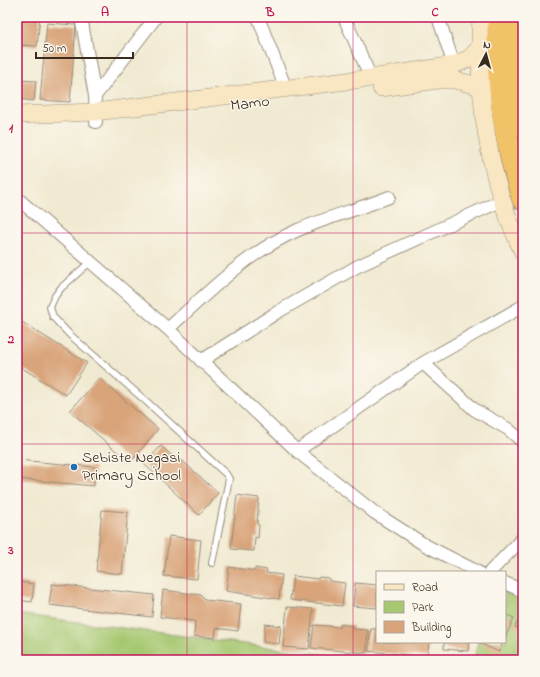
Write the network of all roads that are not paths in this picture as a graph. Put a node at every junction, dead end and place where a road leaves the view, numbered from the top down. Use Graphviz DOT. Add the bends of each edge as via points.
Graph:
graph roads {
  1 [pos="81,17"];
  2 [pos="156,17"];
  3 [pos="258,17"];
  4 [pos="344,17"];
  5 [pos="438,17"];
  6 [pos="481,17"];
  7 [pos="499,17"];
  8 [pos="517,17"];
  9 [pos="479,48"];
  10 [pos="454,65"];
  11 [pos="371,78"];
  12 [pos="482,87"];
  13 [pos="286,89"];
  14 [pos="95,110"];
  15 [pos="17,115"];
  16 [pos="523,125"];
  17 [pos="17,126"];
  18 [pos="389,197"];
  19 [pos="17,198"];
  20 [pos="513,200"];
  21 [pos="523,252"];
  22 [pos="90,262"];
  23 [pos="523,306"];
  24 [pos="168,329"];
  25 [pos="201,361"];
  26 [pos="423,363"];
  27 [pos="523,442"];
  28 [pos="297,451"];
  29 [pos="523,538"];
  30 [pos="212,563"];
  31 [pos="476,571"];
  32 [pos="491,571"];
  33 [pos="506,584"];
  34 [pos="523,591"];
  1 -- 14 [label="street"];
  2 -- 14 [label="street"];
  3 -- 13 [label="street"];
  4 -- 11 [label="street"];
  5 -- 10 [label="street"];
  6 -- 9 [label="street"];
  7 -- 20 [label="highway" via="499,77 504,123 513,168"];
  8 -- 16 [label="highway" via="516,61"];
  9 -- 10 [label="street" via="470,58"];
  9 -- 12 [label="street"];
  10 -- 11 [label="street"];
  11 -- 13 [label="street"];
  12 -- 14 [label="street, Mamo" via="456,80 438,80"];
  12 -- 20 [label="street" via="490,148"];
  13 -- 14 [label="street"];
  14 -- 15 [label="street"];
  14 -- 17 [label="street, Mamo"];
  18 -- 24 [label="street" via="297,230 259,252 238,266"];
  19 -- 22 [label="street"];
  20 -- 21 [label="street"];
  20 -- 25 [label="street" via="358,266 276,313"];
  22 -- 24 [label="street"];
  22 -- 30 [label="lane" via="55,296 50,307 53,317 226,474 229,479"];
  23 -- 26 [label="street"];
  24 -- 25 [label="street"];
  25 -- 28 [label="street"];
  26 -- 27 [label="street" via="475,410 508,429"];
  26 -- 28 [label="street"];
  28 -- 31 [label="street" via="375,513 425,546"];
  29 -- 32 [label="street"];
  33 -- 34 [label="street"];
}
